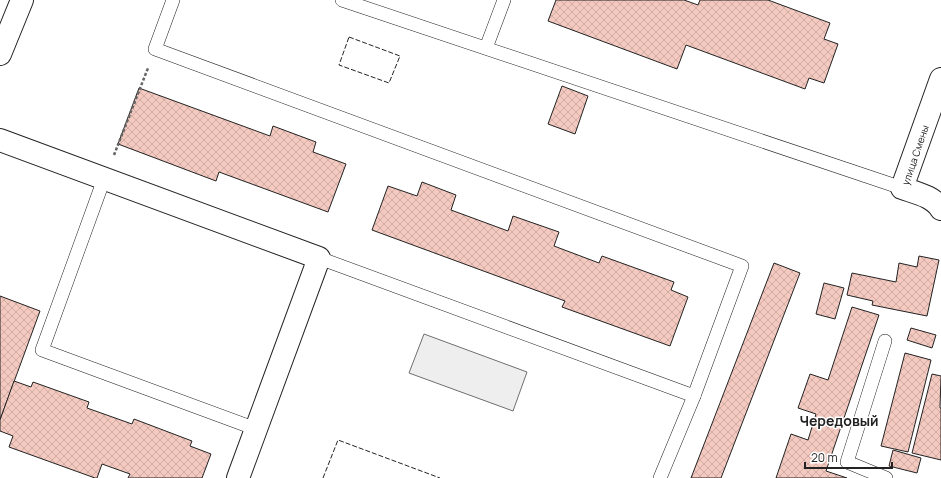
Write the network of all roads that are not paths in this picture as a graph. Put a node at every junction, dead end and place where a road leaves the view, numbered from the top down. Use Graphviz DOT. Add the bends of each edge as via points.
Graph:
graph roads {
  1 [pos="22,0"];
  2 [pos="173,0"];
  3 [pos="342,0"];
  4 [pos="504,0"];
  5 [pos="486,48"];
  6 [pos="0,54"];
  7 [pos="941,79"];
  8 [pos="0,140"];
  9 [pos="104,179"];
  10 [pos="902,188"];
  11 [pos="941,209"];
  12 [pos="319,258"];
  13 [pos="885,342"];
  14 [pos="694,396"];
  15 [pos="256,429"];
  16 [pos="238,478"];
  17 [pos="660,478"];
  18 [pos="886,478"];
  1 -- 6 [label="street"];
  2 -- 14 [label="lane" via="155,49 742,266"];
  3 -- 5 [label="lane"];
  4 -- 5 [label="lane"];
  5 -- 10 [label="lane"];
  7 -- 10 [label="street, улица Смены"];
  8 -- 9 [label="street"];
  9 -- 12 [label="street"];
  9 -- 15 [label="lane" via="42,350"];
  10 -- 11 [label="street, улица Смены" via="922,194 937,203"];
  12 -- 14 [label="lane"];
  12 -- 15 [label="street"];
  13 -- 18 [label="lane" via="847,462"];
  14 -- 17 [label="lane"];
  15 -- 16 [label="street"];
}
